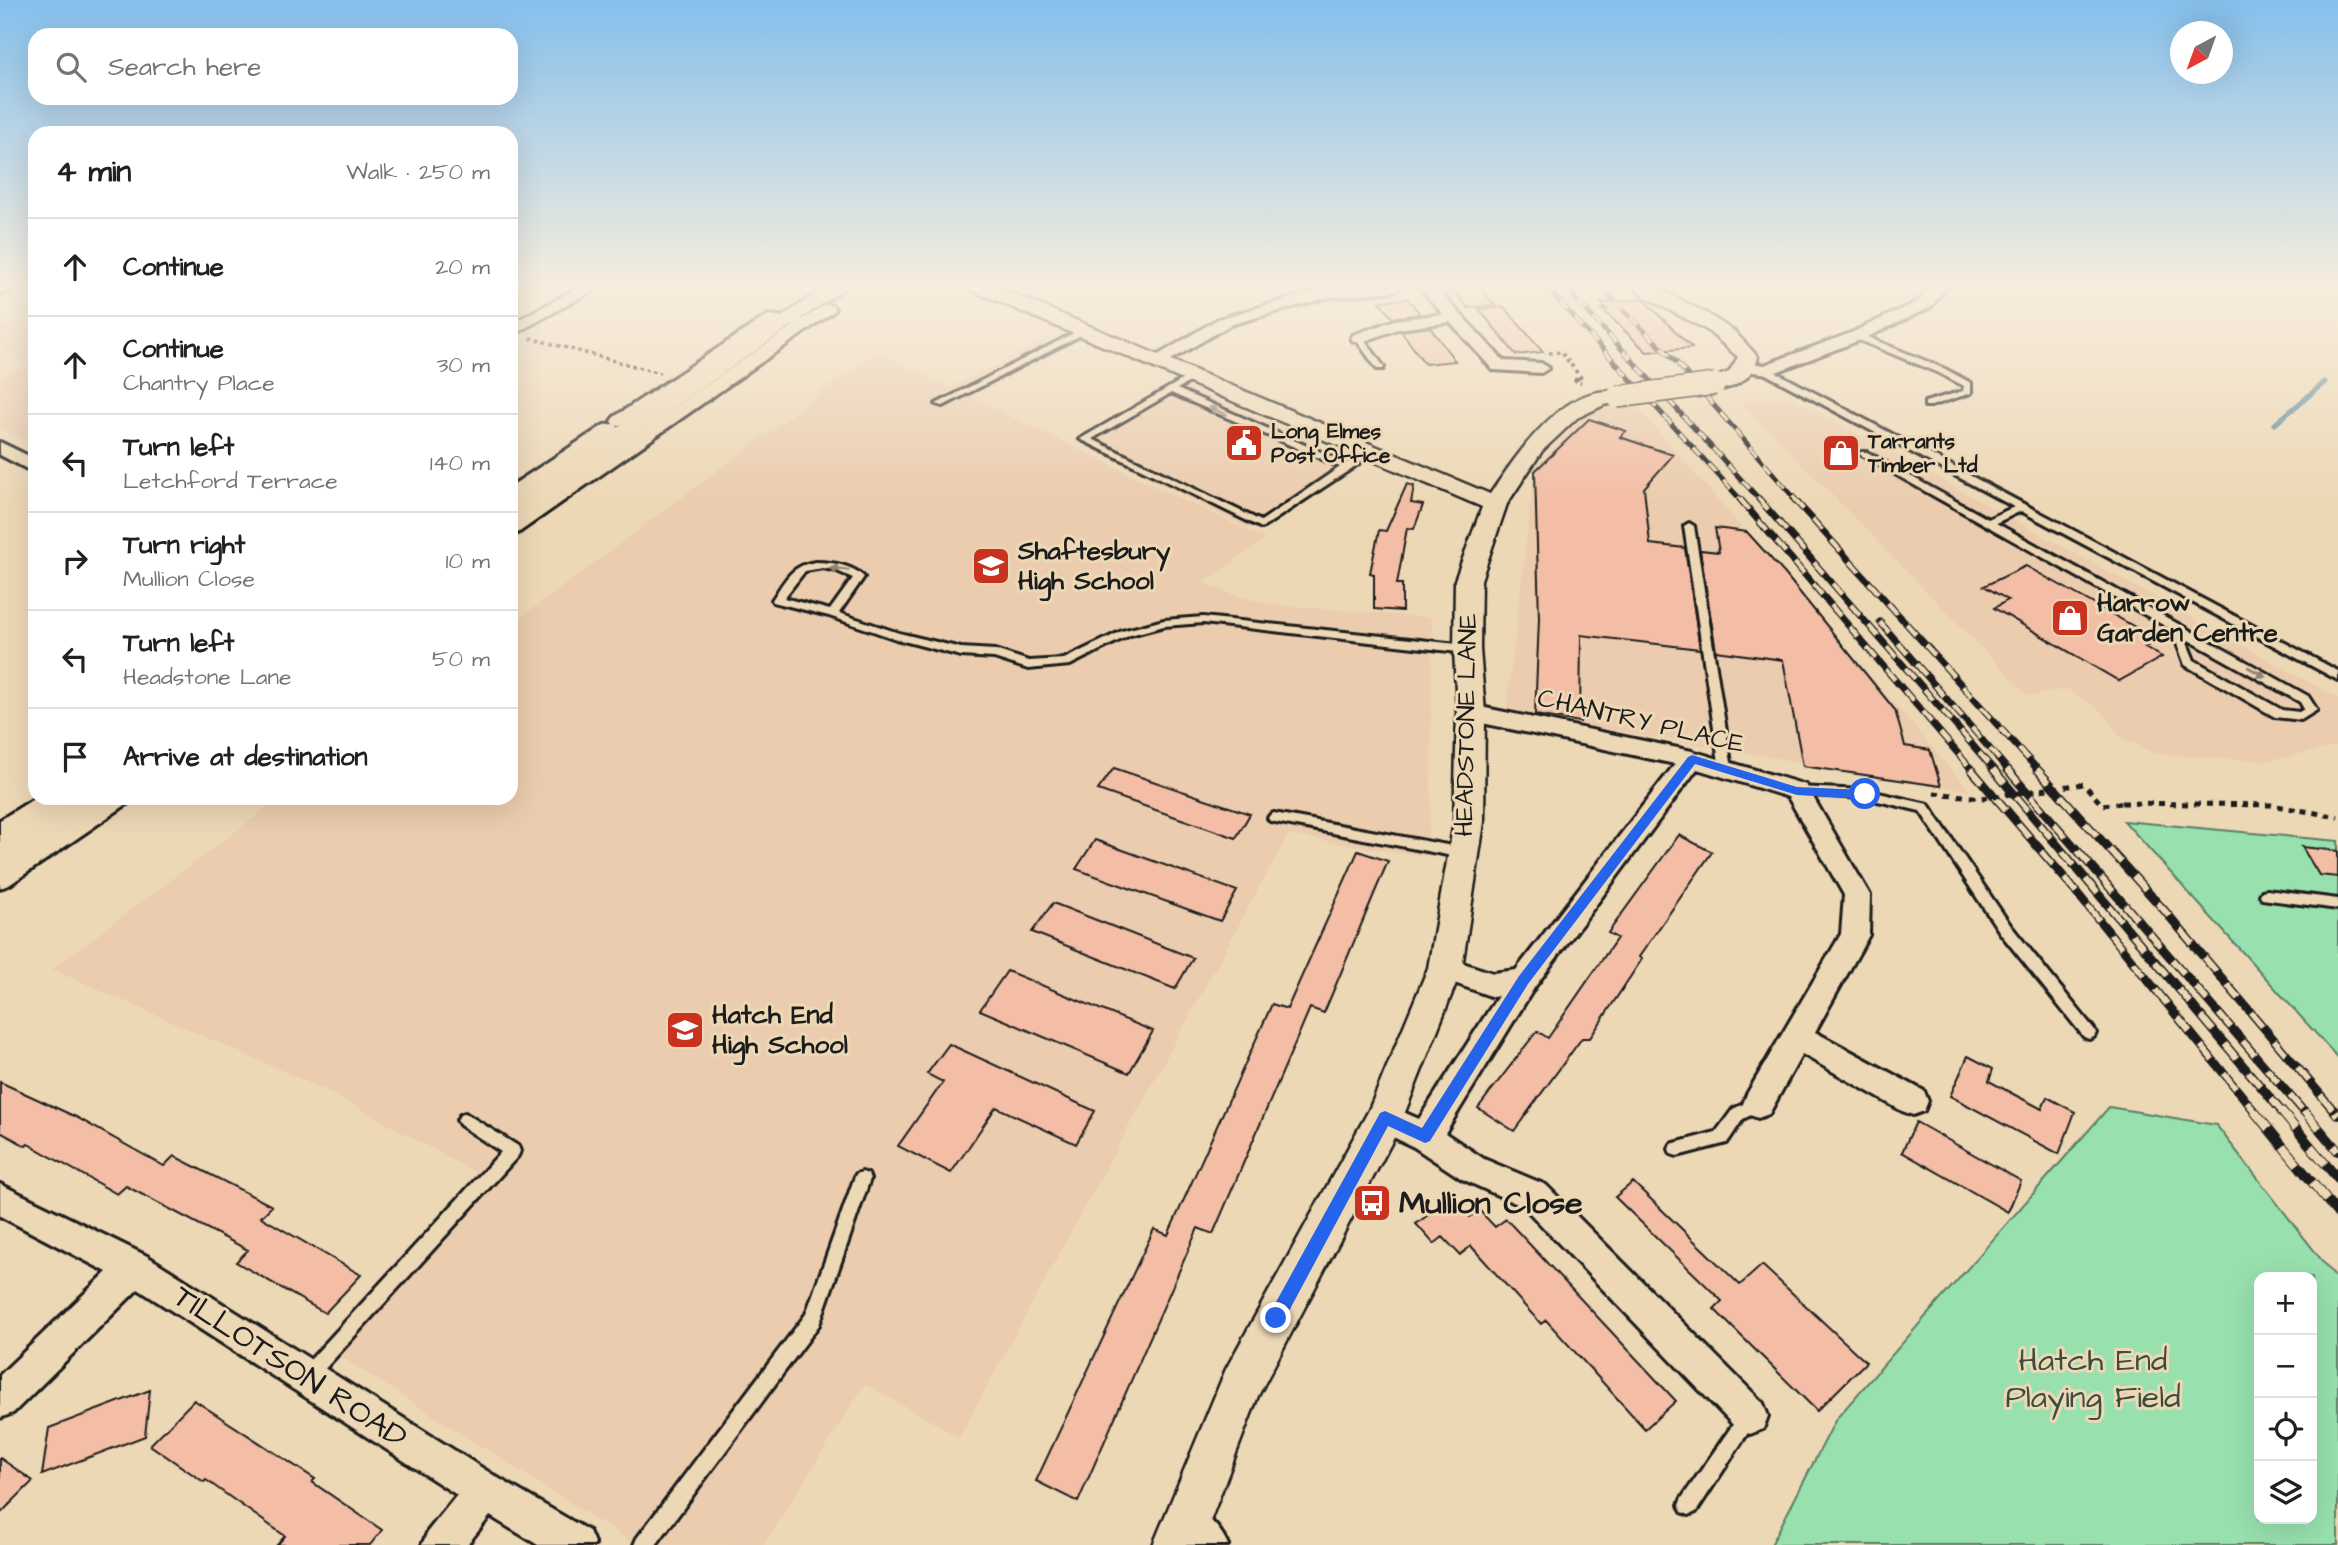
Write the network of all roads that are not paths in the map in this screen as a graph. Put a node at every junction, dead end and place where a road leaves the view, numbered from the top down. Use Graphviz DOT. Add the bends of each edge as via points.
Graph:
graph roads {
  1 [pos="714,358"];
  2 [pos="737,358"];
  3 [pos="740,358"];
  4 [pos="1032,358"];
  5 [pos="1152,358"];
  6 [pos="1160,358"];
  7 [pos="1374,358"];
  8 [pos="1492,358"];
  9 [pos="1749,358"];
  10 [pos="1787,358"];
  11 [pos="1911,358"];
  12 [pos="1157,360"];
  13 [pos="1380,367"];
  14 [pos="1541,368"];
  15 [pos="1756,368"];
  16 [pos="1194,376"];
  17 [pos="1171,390"];
  18 [pos="940,404"];
  19 [pos="1928,404"];
  20 [pos="649,410"];
  21 [pos="616,434"];
  22 [pos="0,447"];
  23 [pos="1370,451"];
  24 [pos="1864,454"];
  25 [pos="28,463"];
  26 [pos="1348,467"];
  27 [pos="518,491"];
  28 [pos="1495,504"];
  29 [pos="518,507"];
  30 [pos="2020,508"];
  31 [pos="518,523"];
  32 [pos="1988,523"];
  33 [pos="1689,526"];
  34 [pos="832,614"];
  35 [pos="2176,627"];
  36 [pos="1467,649"];
  37 [pos="2338,676"];
  38 [pos="1471,713"];
  39 [pos="1692,759"];
  40 [pos="1726,769"];
  41 [pos="1797,791"];
  42 [pos="45,805"];
  43 [pos="72,805"];
  44 [pos="108,805"];
  45 [pos="1274,818"];
  46 [pos="6,837"];
  47 [pos="1464,853"];
  48 [pos="0,878"];
  49 [pos="2267,895"];
  50 [pos="2338,904"];
  51 [pos="1445,968"];
  52 [pos="1524,980"];
  53 [pos="2089,1033"];
  54 [pos="1796,1036"];
  55 [pos="1913,1101"];
  56 [pos="1758,1104"];
  57 [pos="1385,1118"];
  58 [pos="465,1120"];
  59 [pos="1425,1137"];
  60 [pos="1677,1149"];
  61 [pos="862,1179"];
  62 [pos="0,1199"];
  63 [pos="135,1268"];
  64 [pos="306,1377"];
  65 [pos="0,1400"];
  66 [pos="1749,1416"];
  67 [pos="485,1491"];
  68 [pos="1689,1505"];
  69 [pos="1190,1538"];
  70 [pos="442,1545"];
  71 [pos="575,1545"];
  72 [pos="644,1545"];
  1 -- 20 [label="street"];
  2 -- 20 [label="street"];
  3 -- 21 [label="street"];
  4 -- 18 [label="lane"];
  5 -- 12 [label="street"];
  6 -- 12 [label="street"];
  7 -- 13 [label="lane"];
  8 -- 14 [label="street" via="1499,366"];
  9 -- 15 [label="street"];
  10 -- 15 [label="street"];
  11 -- 19 [label="lane" via="1968,385 1968,393"];
  12 -- 16 [label="street"];
  15 -- 28 [label="street, HEADSTONE LANE, bridge" via="1715,384 1599,399 1569,412 1534,447"];
  15 -- 30 [label="lane"];
  16 -- 17 [label="lane"];
  16 -- 23 [label="street"];
  26 -- 17 [label="lane, one-way"];
  17 -- 26 [label="lane" via="1085,439 1262,526"];
  20 -- 21 [label="street"];
  21 -- 27 [label="street"];
  21 -- 29 [label="street"];
  21 -- 31 [label="street"];
  22 -- 25 [label="street"];
  23 -- 26 [label="lane"];
  23 -- 28 [label="street"];
  24 -- 32 [label="lane"];
  28 -- 36 [label="street, HEADSTONE LANE" via="1468,580"];
  30 -- 32 [label="lane"];
  30 -- 37 [label="lane"];
  32 -- 35 [label="lane"];
  33 -- 40 [label="lane"];
  34 -- 34 [label="lane, one-way" via="859,577 852,570 801,569 777,600"];
  34 -- 36 [label="lane" via="896,636 961,652 995,654 1028,665 1066,662 1126,633 1164,623 1203,620"];
  35 -- 35 [label="lane, one-way" via="2304,699 2311,710 2301,716 2279,714 2189,662"];
  36 -- 38 [label="street, HEADSTONE LANE"];
  38 -- 39 [label="street, CHANTRY PLACE"];
  38 -- 47 [label="street, HEADSTONE LANE"];
  39 -- 40 [label="street, CHANTRY PLACE"];
  39 -- 52 [label="street"];
  40 -- 41 [label="street, CHANTRY PLACE"];
  41 -- 53 [label="lane" via="1865,794 1924,807 2006,930"];
  41 -- 54 [label="street" via="1857,895 1855,935"];
  42 -- 46 [label="street"];
  43 -- 46 [label="street"];
  44 -- 48 [label="street"];
  45 -- 47 [label="lane"];
  47 -- 51 [label="street, HEADSTONE LANE"];
  49 -- 50 [label="lane"];
  51 -- 52 [label="street" via="1493,985"];
  51 -- 57 [label="street, HEADSTONE LANE"];
  52 -- 59 [label="street"];
  54 -- 55 [label="street"];
  54 -- 56 [label="street"];
  56 -- 60 [label="lane" via="1738,1114 1721,1138"];
  57 -- 59 [label="street"];
  57 -- 69 [label="street, HEADSTONE LANE" via="1241,1384"];
  58 -- 64 [label="lane" via="512,1151"];
  59 -- 66 [label="street" via="1473,1169 1535,1196"];
  61 -- 72 [label="lane" via="813,1319"];
  62 -- 63 [label="street, TILLOTSON ROAD"];
  63 -- 64 [label="street, TILLOTSON ROAD"];
  63 -- 65 [label="street"];
  64 -- 67 [label="street, TILLOTSON ROAD"];
  66 -- 68 [label="lane"];
  67 -- 70 [label="street"];
  67 -- 71 [label="street, TILLOTSON ROAD"];
}
